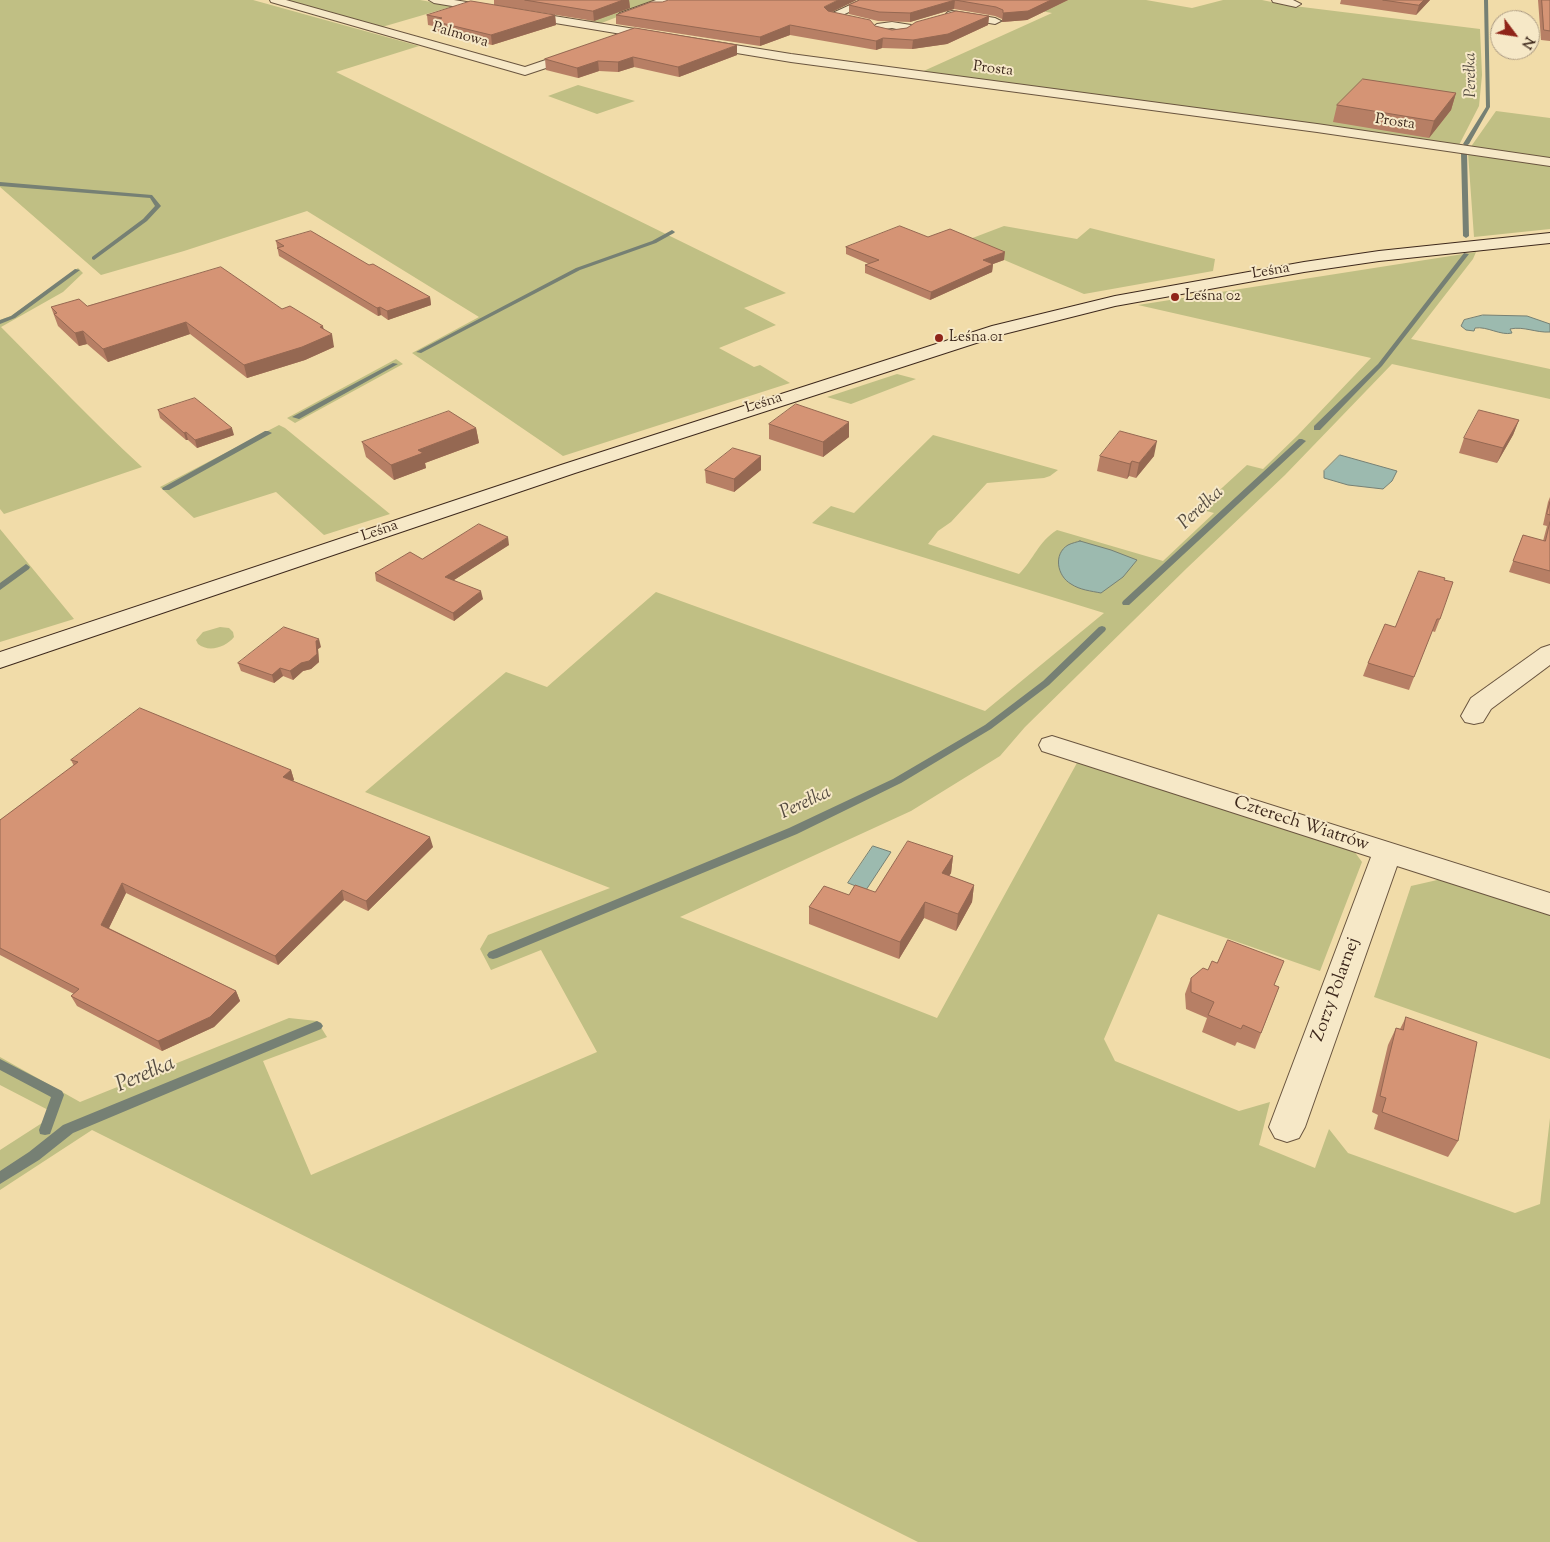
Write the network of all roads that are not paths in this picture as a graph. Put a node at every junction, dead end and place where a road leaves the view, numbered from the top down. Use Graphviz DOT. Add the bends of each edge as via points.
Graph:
graph roads {
  1 [pos="275,0"];
  2 [pos="434,0"];
  3 [pos="666,0"];
  4 [pos="870,0"];
  5 [pos="1277,0"];
  6 [pos="1296,4"];
  7 [pos="944,17"];
  8 [pos="995,21"];
  9 [pos="595,27"];
  10 [pos="912,27"];
  11 [pos="635,33"];
  12 [pos="613,40"];
  13 [pos="590,48"];
  14 [pos="1550,162"];
  15 [pos="1550,238"];
  16 [pos="0,660"];
  17 [pos="1544,664"];
  18 [pos="1474,716"];
  19 [pos="1052,745"];
  20 [pos="1387,853"];
  21 [pos="1550,904"];
  22 [pos="1287,1127"];
  1 -- 13 [label="street, Palmowa" via="525,71"];
  2 -- 9 [label="street, Prosta"];
  3 -- 9 [label="street"];
  4 -- 10 [label="street" via="832,16 880,27"];
  5 -- 6 [label="street"];
  7 -- 8 [label="street" via="954,14"];
  9 -- 11 [label="street, Prosta"];
  11 -- 12 [label="street"];
  11 -- 14 [label="street, Prosta" via="900,74"];
  15 -- 16 [label="street, Leśna" via="1304,266 1116,301 998,330 595,460"];
  17 -- 18 [label="street" via="1480,704"];
  19 -- 20 [label="street, Czterech Wiatrów"];
  20 -- 21 [label="street, Czterech Wiatrów"];
  20 -- 22 [label="street, Zorzy Polarnej"];
}
